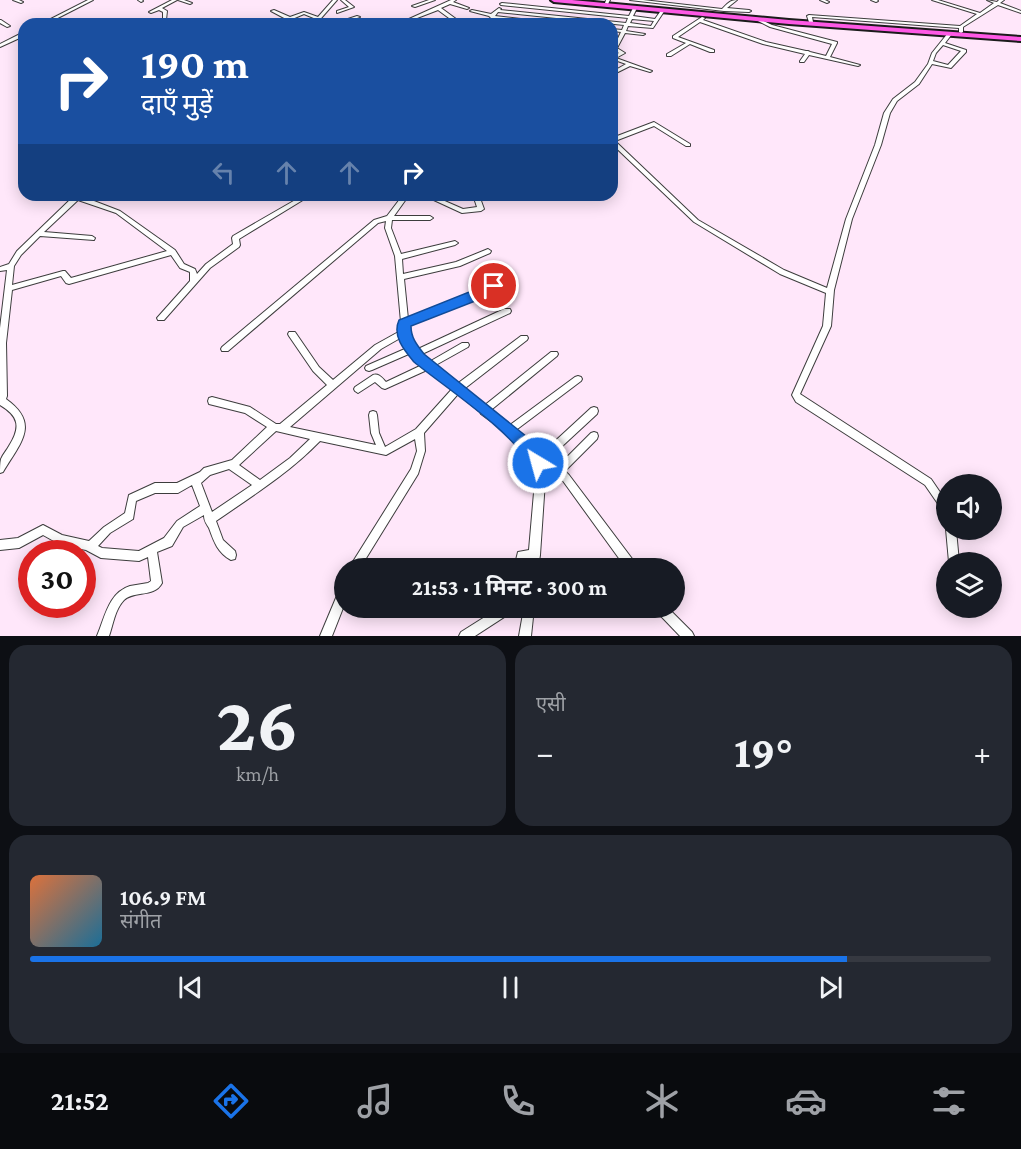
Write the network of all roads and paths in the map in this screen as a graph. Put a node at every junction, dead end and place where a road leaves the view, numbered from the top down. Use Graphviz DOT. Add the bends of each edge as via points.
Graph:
graph roads {
  1 [pos="15,0"];
  2 [pos="91,0"];
  3 [pos="175,0"];
  4 [pos="180,0"];
  5 [pos="324,0"];
  6 [pos="343,0"];
  7 [pos="433,0"];
  8 [pos="524,0"];
  9 [pos="544,0"];
  10 [pos="554,0"];
  11 [pos="632,0"];
  12 [pos="735,0"];
  13 [pos="934,0"];
  14 [pos="989,0"];
  15 [pos="452,1"];
  16 [pos="562,1"];
  17 [pos="578,1"];
  18 [pos="608,1"];
  19 [pos="1000,1"];
  20 [pos="21,2"];
  21 [pos="333,2"];
  22 [pos="504,2"];
  23 [pos="190,3"];
  24 [pos="646,3"];
  25 [pos="598,4"];
  26 [pos="414,6"];
  27 [pos="520,6"];
  28 [pos="617,6"];
  29 [pos="158,8"];
  30 [pos="438,8"];
  31 [pos="467,8"];
  32 [pos="538,8"];
  33 [pos="635,8"];
  34 [pos="556,9"];
  35 [pos="344,10"];
  36 [pos="663,10"];
  37 [pos="273,11"];
  38 [pos="472,11"];
  39 [pos="497,11"];
  40 [pos="574,11"];
  41 [pos="724,11"];
  42 [pos="749,11"];
  43 [pos="151,12"];
  44 [pos="338,12"];
  45 [pos="1021,12"];
  46 [pos="515,13"];
  47 [pos="594,13"];
  48 [pos="980,14"];
  49 [pos="493,15"];
  50 [pos="533,15"];
  51 [pos="612,15"];
  52 [pos="358,17"];
  53 [pos="631,17"];
  54 [pos="703,17"];
  55 [pos="55,18"];
  56 [pos="165,18"];
  57 [pos="288,18"];
  58 [pos="292,18"];
  59 [pos="316,18"];
  60 [pos="320,18"];
  61 [pos="355,18"];
  62 [pos="413,18"];
  63 [pos="451,18"];
  64 [pos="492,18"];
  65 [pos="511,18"];
  66 [pos="531,18"];
  67 [pos="541,18"];
  68 [pos="551,18"];
  69 [pos="570,18"];
  70 [pos="591,18"];
  71 [pos="610,18"];
  72 [pos="756,19"];
  73 [pos="657,20"];
  74 [pos="0,21"];
  75 [pos="618,24"];
  76 [pos="628,24"];
  77 [pos="8,26"];
  78 [pos="961,30"];
  79 [pos="618,31"];
  80 [pos="625,32"];
  81 [pos="644,34"];
  82 [pos="950,34"];
  83 [pos="18,37"];
  84 [pos="1021,38"];
  85 [pos="760,41"];
  86 [pos="689,43"];
  87 [pos="618,44"];
  88 [pos="942,44"];
  89 [pos="0,46"];
  90 [pos="752,48"];
  91 [pos="712,51"];
  92 [pos="808,52"];
  93 [pos="669,55"];
  94 [pos="828,56"];
  95 [pos="618,60"];
  96 [pos="802,61"];
  97 [pos="930,62"];
  98 [pos="630,64"];
  99 [pos="858,65"];
  100 [pos="618,71"];
  101 [pos="650,71"];
  102 [pos="618,139"];
  103 [pos="688,145"];
  104 [pos="618,147"];
  105 [pos="73,201"];
  106 [pos="90,201"];
  107 [pos="298,201"];
  108 [pos="402,201"];
  109 [pos="441,201"];
  110 [pos="478,201"];
  111 [pos="389,218"];
  112 [pos="430,218"];
  113 [pos="39,234"];
  114 [pos="92,237"];
  115 [pos="455,243"];
  116 [pos="488,251"];
  117 [pos="173,252"];
  118 [pos="399,257"];
  119 [pos="11,266"];
  120 [pos="0,269"];
  121 [pos="488,276"];
  122 [pos="402,277"];
  123 [pos="194,281"];
  124 [pos="10,288"];
  125 [pos="830,292"];
  126 [pos="507,311"];
  127 [pos="161,318"];
  128 [pos="404,328"];
  129 [pos="292,334"];
  130 [pos="524,338"];
  131 [pos="465,345"];
  132 [pos="225,349"];
  133 [pos="414,352"];
  134 [pos="554,354"];
  135 [pos="428,366"];
  136 [pos="369,368"];
  137 [pos="578,379"];
  138 [pos="333,386"];
  139 [pos="358,389"];
  140 [pos="456,390"];
  141 [pos="212,400"];
  142 [pos="0,401"];
  143 [pos="484,411"];
  144 [pos="594,411"];
  145 [pos="373,415"];
  146 [pos="278,428"];
  147 [pos="510,430"];
  148 [pos="419,432"];
  149 [pos="594,436"];
  150 [pos="318,437"];
  151 [pos="383,451"];
  152 [pos="538,464"];
  153 [pos="231,465"];
  154 [pos="0,469"];
  155 [pos="558,472"];
  156 [pos="200,476"];
  157 [pos="258,484"];
  158 [pos="936,494"];
  159 [pos="205,509"];
  160 [pos="209,520"];
  161 [pos="26,540"];
  162 [pos="61,540"];
  163 [pos="96,541"];
  164 [pos="18,544"];
  165 [pos="0,545"];
  166 [pos="96,550"];
  167 [pos="152,551"];
  168 [pos="231,555"];
  169 [pos="535,555"];
  170 [pos="360,558"];
  171 [pos="522,558"];
  172 [pos="535,558"];
  173 [pos="625,558"];
  174 [pos="334,617"];
  175 [pos="493,618"];
  176 [pos="528,618"];
  177 [pos="671,618"];
  178 [pos="103,636"];
  179 [pos="326,636"];
  180 [pos="465,636"];
  181 [pos="525,636"];
  182 [pos="688,636"];
  1 -- 20 [label="street"];
  2 -- 55 [label="street"];
  3 -- 29 [label="street"];
  4 -- 23 [label="street"];
  5 -- 21 [label="street"];
  6 -- 35 [label="street" via="352,7"];
  7 -- 26 [label="street"];
  8 -- 27 [label="street"];
  9 -- 32 [label="street"];
  10 -- 16 [label="main road"];
  11 -- 24 [label="street"];
  12 -- 41 [label="street"];
  13 -- 48 [label="street"];
  14 -- 19 [label="street"];
  15 -- 30 [label="street"];
  15 -- 31 [label="street"];
  16 -- 17 [label="main road"];
  16 -- 34 [label="street"];
  17 -- 18 [label="main road"];
  17 -- 25 [label="main road"];
  17 -- 40 [label="street"];
  18 -- 24 [label="main road"];
  19 -- 45 [label="street"];
  19 -- 48 [label="street"];
  21 -- 35 [label="street"];
  21 -- 60 [label="street"];
  22 -- 27 [label="street"];
  22 -- 39 [label="street"];
  24 -- 41 [label="main road"];
  25 -- 28 [label="main road"];
  25 -- 47 [label="street"];
  27 -- 32 [label="street"];
  27 -- 46 [label="street"];
  28 -- 33 [label="main road"];
  28 -- 51 [label="street"];
  29 -- 43 [label="street"];
  29 -- 56 [label="street" via="165,11"];
  30 -- 62 [label="street"];
  30 -- 63 [label="street"];
  32 -- 34 [label="street"];
  32 -- 50 [label="street"];
  33 -- 36 [label="main road"];
  33 -- 53 [label="street"];
  34 -- 40 [label="street"];
  34 -- 68 [label="street"];
  35 -- 44 [label="street"];
  36 -- 54 [label="main road"];
  36 -- 73 [label="street"];
  37 -- 57 [label="street"];
  38 -- 49 [label="street"];
  39 -- 46 [label="street"];
  39 -- 49 [label="street"];
  40 -- 47 [label="street"];
  40 -- 69 [label="street"];
  41 -- 42 [label="street"];
  41 -- 78 [label="main road"];
  46 -- 50 [label="street"];
  46 -- 65 [label="street"];
  47 -- 51 [label="street"];
  47 -- 70 [label="street"];
  48 -- 78 [label="street"];
  49 -- 64 [label="street"];
  50 -- 66 [label="street"];
  50 -- 67 [label="street"];
  51 -- 53 [label="street"];
  51 -- 71 [label="street"];
  52 -- 61 [label="street"];
  53 -- 73 [label="street"];
  53 -- 76 [label="street"];
  54 -- 72 [label="main road"];
  54 -- 85 [label="street"];
  54 -- 86 [label="street" via="675,37"];
  58 -- 59 [label="street" via="304,13"];
  72 -- 82 [label="main road"];
  72 -- 94 [label="street" via="835,43"];
  73 -- 76 [label="street" via="652,27"];
  74 -- 77 [label="street"];
  75 -- 76 [label="street"];
  76 -- 80 [label="street"];
  78 -- 84 [label="main road"];
  79 -- 80 [label="street"];
  80 -- 81 [label="street"];
  80 -- 87 [label="street"];
  82 -- 84 [label="main road"];
  82 -- 88 [label="street"];
  83 -- 89 [label="street"];
  85 -- 90 [label="street"];
  85 -- 92 [label="street"];
  86 -- 91 [label="street"];
  86 -- 93 [label="street"];
  88 -- 97 [label="street"];
  88 -- 97 [label="street" via="964,51 949,67"];
  92 -- 94 [label="street"];
  92 -- 96 [label="street"];
  94 -- 99 [label="street"];
  95 -- 98 [label="street"];
  97 -- 125 [label="street" via="917,83 895,100 886,113 849,219"];
  98 -- 100 [label="street"];
  98 -- 101 [label="street"];
  102 -- 103 [label="street" via="654,124"];
  104 -- 125 [label="street" via="696,221 782,272"];
  105 -- 113 [label="street"];
  106 -- 117 [label="street" via="118,212"];
  107 -- 123 [label="street" via="239,235 234,239 237,245"];
  108 -- 111 [label="street"];
  109 -- 110 [label="street" via="465,211 481,209"];
  111 -- 112 [label="street"];
  111 -- 118 [label="street" via="388,228"];
  111 -- 132 [label="street" via="375,222"];
  113 -- 114 [label="street"];
  113 -- 119 [label="street"];
  115 -- 118 [label="street"];
  116 -- 122 [label="street" via="458,264"];
  117 -- 123 [label="street" via="182,266 193,271"];
  117 -- 124 [label="street" via="69,281 63,273"];
  118 -- 122 [label="street"];
  119 -- 120 [label="street"];
  119 -- 124 [label="street"];
  121 -- 128 [label="street" via="493,289"];
  122 -- 128 [label="street"];
  123 -- 127 [label="street"];
  124 -- 142 [label="street"];
  125 -- 158 [label="street" via="827,326 797,397 928,482"];
  126 -- 133 [label="street"];
  128 -- 133 [label="street"];
  128 -- 138 [label="street"];
  129 -- 138 [label="street"];
  130 -- 140 [label="street"];
  131 -- 135 [label="street"];
  133 -- 135 [label="street"];
  133 -- 136 [label="street"];
  134 -- 143 [label="street"];
  135 -- 139 [label="street" via="385,386 376,376"];
  135 -- 140 [label="street"];
  137 -- 147 [label="street"];
  138 -- 146 [label="street"];
  140 -- 143 [label="street"];
  140 -- 148 [label="street"];
  141 -- 146 [label="street" via="247,410"];
  142 -- 154 [label="street" via="13,408 22,428"];
  143 -- 147 [label="street"];
  144 -- 152 [label="street"];
  145 -- 151 [label="street"];
  146 -- 150 [label="street"];
  146 -- 153 [label="street"];
  147 -- 152 [label="street" via="532,450"];
  148 -- 151 [label="street"];
  148 -- 170 [label="street" via="421,452 415,471"];
  149 -- 155 [label="street"];
  150 -- 151 [label="street"];
  150 -- 157 [label="street" via="296,460"];
  152 -- 155 [label="street"];
  152 -- 169 [label="street"];
  153 -- 156 [label="street"];
  153 -- 157 [label="street"];
  155 -- 173 [label="street"];
  156 -- 159 [label="street" via="196,482"];
  156 -- 163 [label="street" via="178,488 155,488 132,498 129,517"];
  157 -- 160 [label="street"];
  159 -- 160 [label="street"];
  159 -- 167 [label="street" via="182,523 170,540"];
  160 -- 168 [label="street" via="219,543"];
  161 -- 162 [label="street" via="43,531"];
  164 -- 165 [label="street"];
  166 -- 167 [label="street" via="120,557"];
  167 -- 178 [label="street" via="157,583 119,598"];
  169 -- 171 [label="street"];
  169 -- 172 [label="street"];
  174 -- 179 [label="street"];
  175 -- 180 [label="street"];
  176 -- 181 [label="street"];
  177 -- 182 [label="street"];
}
